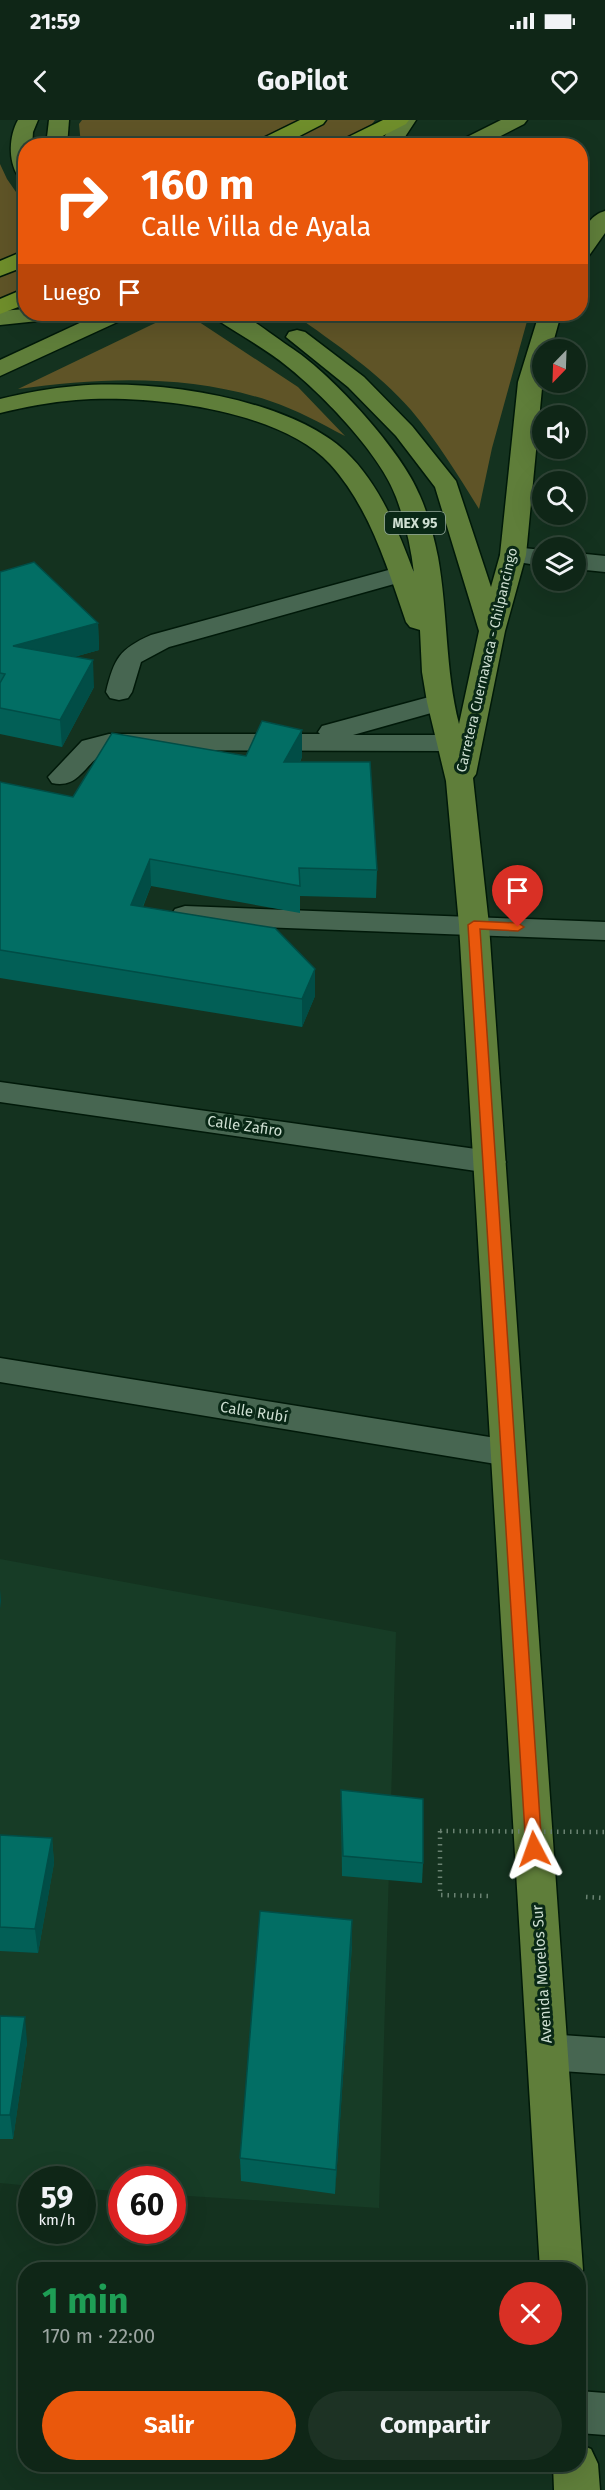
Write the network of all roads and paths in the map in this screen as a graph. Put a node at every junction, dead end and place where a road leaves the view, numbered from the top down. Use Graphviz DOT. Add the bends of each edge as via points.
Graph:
graph roads {
  1 [pos="28,120"];
  2 [pos="59,120"];
  3 [pos="316,120"];
  4 [pos="399,120"];
  5 [pos="406,120"];
  6 [pos="517,120"];
  7 [pos="22,138"];
  8 [pos="56,138"];
  9 [pos="279,138"];
  10 [pos="362,138"];
  11 [pos="394,138"];
  12 [pos="480,138"];
  13 [pos="605,218"];
  14 [pos="588,241"];
  15 [pos="18,260"];
  16 [pos="0,269"];
  17 [pos="18,299"];
  18 [pos="0,307"];
  19 [pos="18,317"];
  20 [pos="0,318"];
  21 [pos="101,321"];
  22 [pos="235,321"];
  23 [pos="548,321"];
  24 [pos="278,323"];
  25 [pos="0,369"];
  26 [pos="0,406"];
  27 [pos="513,555"];
  28 [pos="532,557"];
  29 [pos="586,562"];
  30 [pos="605,564"];
  31 [pos="403,574"];
  32 [pos="492,631"];
  33 [pos="435,672"];
  34 [pos="118,692"];
  35 [pos="440,702"];
  36 [pos="450,743"];
  37 [pos="289,744"];
  38 [pos="62,777"];
  39 [pos="460,781"];
  40 [pos="184,915"];
  41 [pos="474,925"];
  42 [pos="605,931"];
  43 [pos="0,1092"];
  44 [pos="490,1162"];
  45 [pos="0,1370"];
  46 [pos="507,1453"];
  47 [pos="605,1833"];
  48 [pos="440,1895"];
  49 [pos="547,2052"];
  50 [pos="605,2056"];
  51 [pos="561,2262"];
  52 [pos="586,2413"];
  53 [pos="605,2414"];
  54 [pos="576,2472"];
  55 [pos="577,2490"];
  1 -- 7 [label="main road"];
  2 -- 8 [label="main road"];
  3 -- 9 [label="highway"];
  4 -- 10 [label="highway"];
  5 -- 11 [label="main road"];
  6 -- 12 [label="main road"];
  13 -- 14 [label="main road"];
  15 -- 16 [label="highway"];
  17 -- 18 [label="highway"];
  19 -- 20 [label="main road"];
  21 -- 25 [label="main road"];
  22 -- 33 [label="main road, Carretera Cuernavaca - Chilpancingo / MEX 95" via="296,362 332,395 364,430 408,495 424,555"];
  23 -- 27 [label="main road, Carretera Cuernavaca - Chilpancingo / MEX 95" via="530,382"];
  24 -- 32 [label="main road" via="356,382 404,431 447,486"];
  26 -- 31 [label="main road" via="62,392 156,393 229,407 283,423 311,436 336,456 359,485 392,543"];
  27 -- 28 [label="street"];
  27 -- 32 [label="main road, Carretera Cuernavaca - Chilpancingo / MEX 95"];
  29 -- 30 [label="street"];
  31 -- 33 [label="main road"];
  31 -- 34 [label="street" via="160,641 127,659"];
  32 -- 39 [label="main road, Carretera Cuernavaca - Chilpancingo / MEX 95"];
  33 -- 35 [label="main road, Carretera Cuernavaca - Chilpancingo / MEX 95"];
  35 -- 36 [label="main road, Carretera Cuernavaca - Chilpancingo / MEX 95"];
  35 -- 37 [label="street"];
  36 -- 37 [label="street"];
  36 -- 39 [label="main road, Carretera Cuernavaca - Chilpancingo / MEX 95"];
  37 -- 38 [label="street" via="109,742 92,747"];
  39 -- 41 [label="main road, Avenida Morelos Sur / MEX 95"];
  40 -- 41 [label="street"];
  41 -- 42 [label="street"];
  41 -- 44 [label="main road, Avenida Morelos Sur / MEX 95"];
  43 -- 44 [label="street, Calle Zafiro"];
  44 -- 46 [label="main road, Avenida Morelos Sur / MEX 95"];
  45 -- 46 [label="street, Calle Rubí"];
  46 -- 49 [label="main road, Avenida Morelos Sur / MEX 95"];
  47 -- 48 [label="path, bridge" via="440,1831"];
  49 -- 50 [label="street"];
  49 -- 51 [label="main road, Avenida Morelos Sur / MEX 95"];
  52 -- 53 [label="street"];
  54 -- 55 [label="main road"];
}
